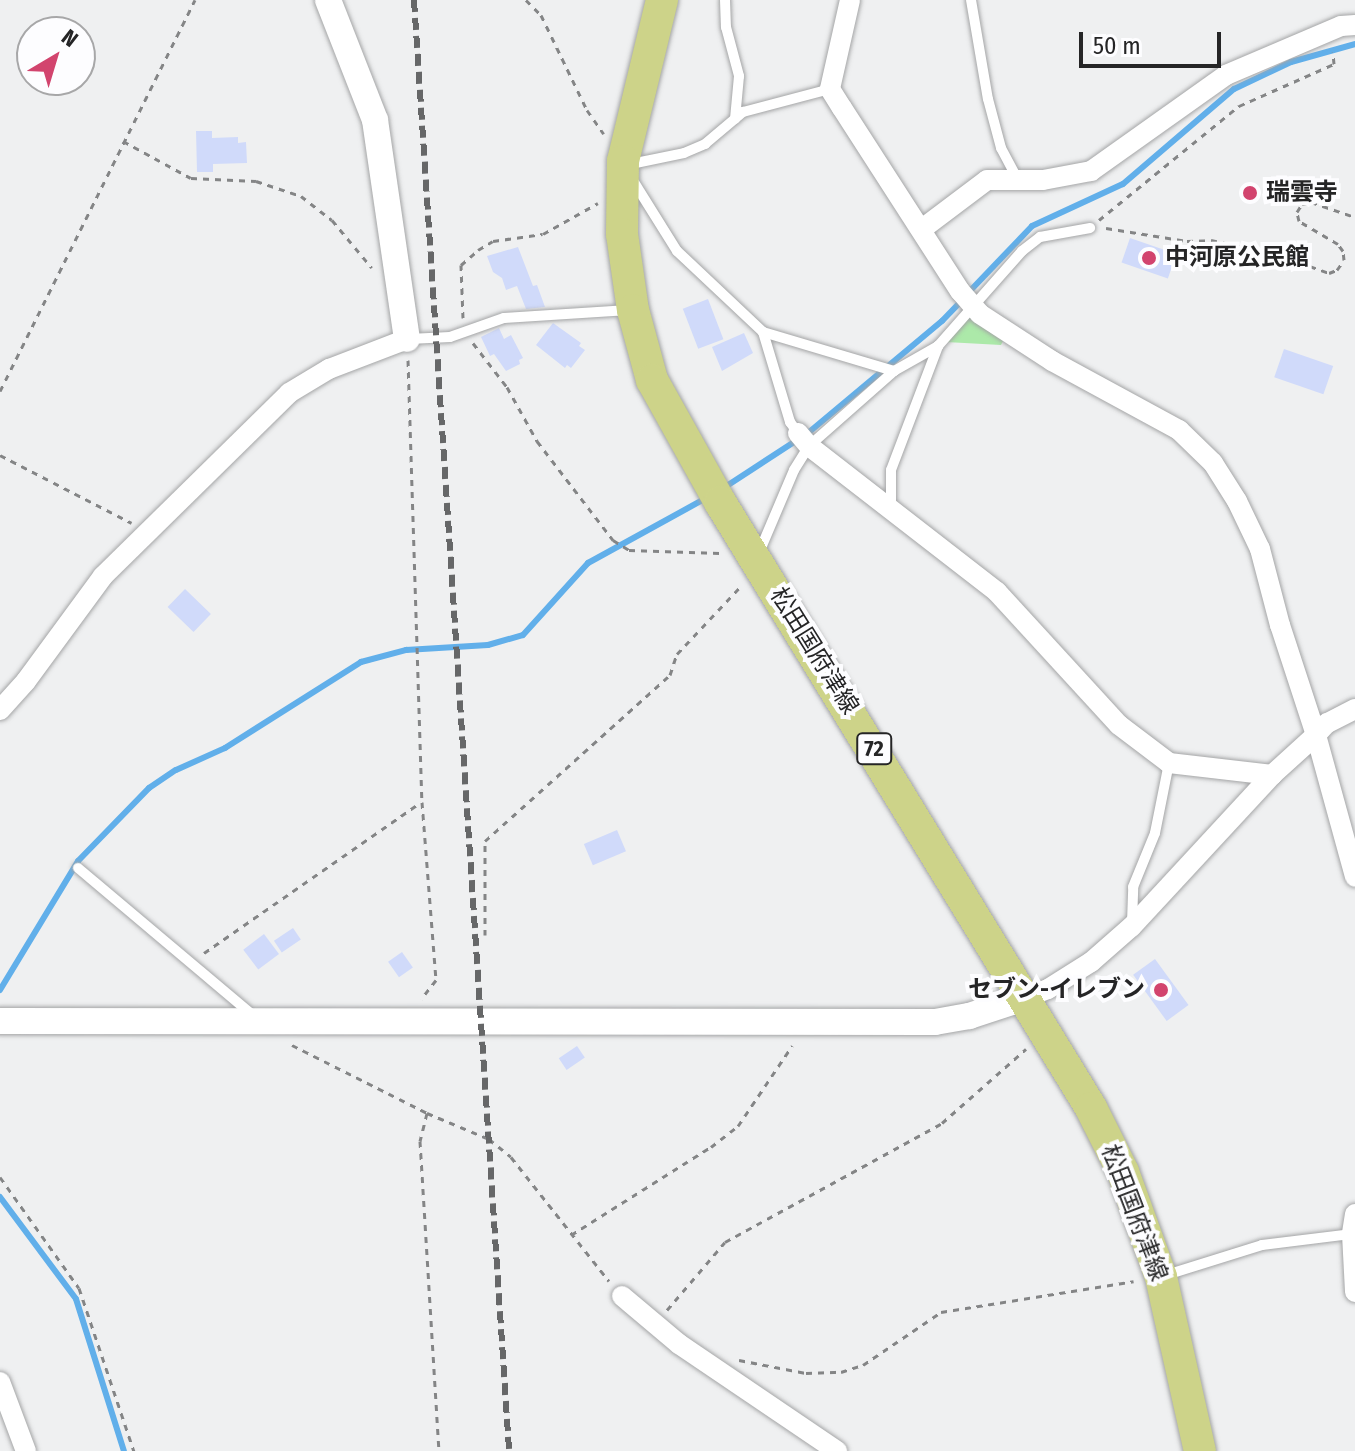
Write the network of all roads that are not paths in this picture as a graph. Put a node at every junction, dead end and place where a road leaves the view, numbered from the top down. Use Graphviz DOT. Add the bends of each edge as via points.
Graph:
graph roads {
  1 [pos="328,0"];
  2 [pos="662,0"];
  3 [pos="725,0"];
  4 [pos="850,0"];
  5 [pos="971,0"];
  6 [pos="1355,25"];
  7 [pos="830,89"];
  8 [pos="735,119"];
  9 [pos="623,172"];
  10 [pos="1017,178"];
  11 [pos="1090,228"];
  12 [pos="922,229"];
  13 [pos="974,308"];
  14 [pos="633,310"];
  15 [pos="763,332"];
  16 [pos="407,339"];
  17 [pos="938,346"];
  18 [pos="894,371"];
  19 [pos="804,440"];
  20 [pos="891,507"];
  21 [pos="756,560"];
  22 [pos="1355,709"];
  23 [pos="0,710"];
  24 [pos="1316,735"];
  25 [pos="1169,763"];
  26 [pos="1272,775"];
  27 [pos="78,868"];
  28 [pos="1355,877"];
  29 [pos="1131,927"];
  30 [pos="1024,998"];
  31 [pos="259,1020"];
  32 [pos="0,1021"];
  33 [pos="1354,1221"];
  34 [pos="1161,1277"];
  35 [pos="1355,1292"];
  36 [pos="622,1296"];
  37 [pos="0,1382"];
  38 [pos="26,1451"];
  39 [pos="837,1451"];
  40 [pos="1200,1451"];
  1 -- 16 [label="street" via="375,120"];
  2 -- 9 [label="main road, 松田国府津線 / 72"];
  3 -- 8 [label="lane" via="739,76"];
  4 -- 7 [label="street"];
  5 -- 10 [label="lane" via="988,99 1001,148"];
  6 -- 10 [label="street" via="1341,26 1226,75 1091,171 1065,178"];
  7 -- 8 [label="lane" via="765,103"];
  7 -- 12 [label="street"];
  8 -- 9 [label="lane" via="705,144"];
  9 -- 14 [label="main road, 松田国府津線 / 72" via="622,234"];
  9 -- 15 [label="lane" via="677,251"];
  10 -- 12 [label="street" via="987,180"];
  11 -- 13 [label="lane" via="1040,237"];
  12 -- 13 [label="street"];
  13 -- 17 [label="lane"];
  13 -- 24 [label="street" via="1052,361 1179,430 1213,463 1260,549"];
  14 -- 16 [label="lane" via="504,318 450,337"];
  14 -- 21 [label="main road, 松田国府津線 / 72" via="652,380"];
  15 -- 18 [label="lane"];
  15 -- 19 [label="lane" via="790,422"];
  16 -- 23 [label="street" via="329,369 289,393 103,576"];
  17 -- 18 [label="lane"];
  17 -- 20 [label="lane" via="891,470"];
  18 -- 19 [label="lane"];
  19 -- 20 [label="street"];
  19 -- 21 [label="lane"];
  20 -- 25 [label="street" via="997,592 1119,725"];
  21 -- 30 [label="main road, 松田国府津線 / 72"];
  22 -- 24 [label="street"];
  24 -- 26 [label="street"];
  24 -- 28 [label="street"];
  25 -- 26 [label="street"];
  25 -- 29 [label="lane" via="1155,833 1133,887"];
  26 -- 29 [label="street"];
  27 -- 31 [label="lane"];
  29 -- 30 [label="street" via="1091,962"];
  30 -- 31 [label="street" via="935,1022"];
  30 -- 34 [label="main road, 松田国府津線 / 72" via="1123,1172"];
  31 -- 32 [label="street"];
  33 -- 34 [label="lane"];
  33 -- 35 [label="street"];
  34 -- 40 [label="main road, 松田国府津線 / 72"];
  36 -- 39 [label="street" via="655,1325"];
  37 -- 38 [label="street"];
}
